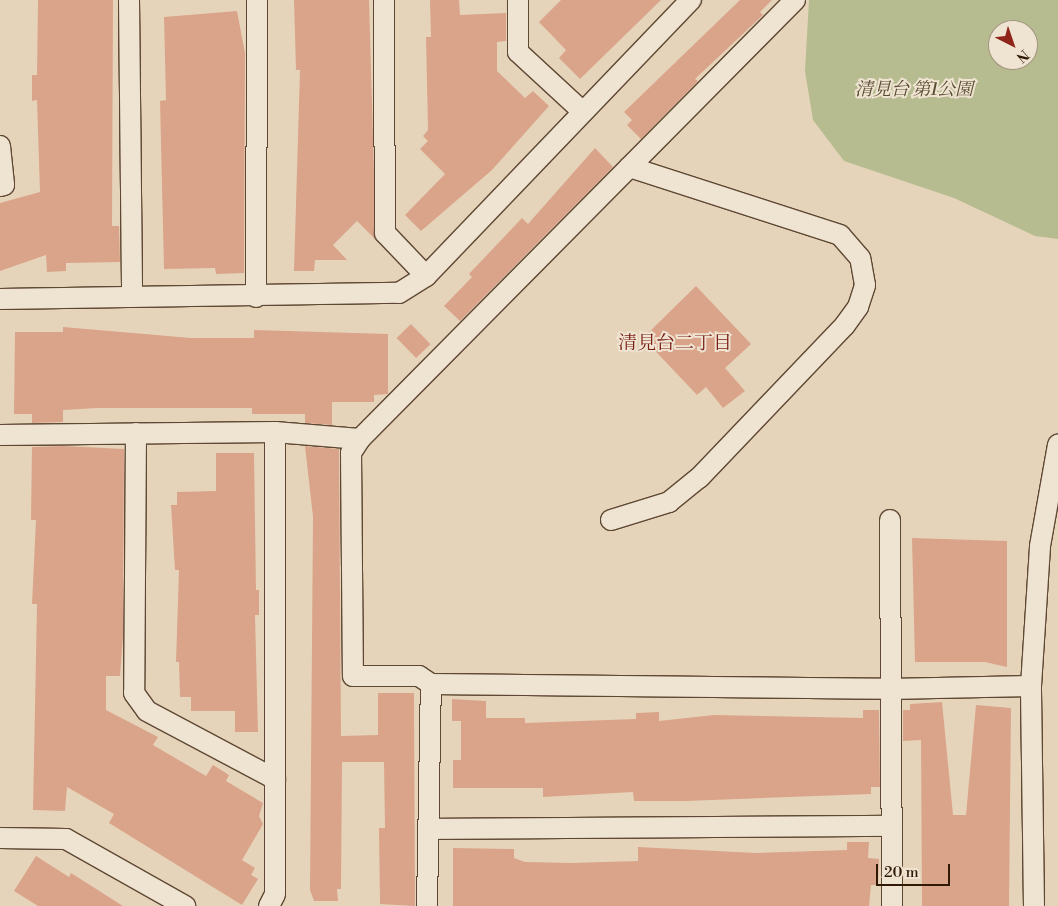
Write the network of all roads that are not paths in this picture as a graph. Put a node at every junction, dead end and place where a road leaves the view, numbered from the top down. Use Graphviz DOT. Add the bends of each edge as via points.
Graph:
graph roads {
  1 [pos="129,0"];
  2 [pos="257,0"];
  3 [pos="384,0"];
  4 [pos="518,0"];
  5 [pos="795,0"];
  6 [pos="688,1"];
  7 [pos="582,111"];
  8 [pos="0,146"];
  9 [pos="630,167"];
  10 [pos="0,186"];
  11 [pos="426,276"];
  12 [pos="132,297"];
  13 [pos="256,297"];
  14 [pos="0,299"];
  15 [pos="275,432"];
  16 [pos="136,433"];
  17 [pos="0,435"];
  18 [pos="360,439"];
  19 [pos="1058,445"];
  20 [pos="1054,474"];
  21 [pos="611,520"];
  22 [pos="890,520"];
  23 [pos="431,684"];
  24 [pos="1031,686"];
  25 [pos="889,689"];
  26 [pos="275,779"];
  27 [pos="890,826"];
  28 [pos="429,829"];
  29 [pos="0,838"];
  30 [pos="185,906"];
  31 [pos="269,906"];
  32 [pos="427,906"];
  33 [pos="892,906"];
  34 [pos="1034,906"];
  1 -- 12 [label="street"];
  2 -- 13 [label="street"];
  3 -- 11 [label="street" via="385,233"];
  4 -- 7 [label="street" via="518,52"];
  5 -- 9 [label="street"];
  6 -- 7 [label="street"];
  7 -- 11 [label="street"];
  8 -- 10 [label="street" via="4,185"];
  9 -- 18 [label="street"];
  9 -- 21 [label="street" via="840,236 860,258 865,285 858,306 845,325 699,478 669,502"];
  11 -- 13 [label="street" via="399,293"];
  12 -- 13 [label="street"];
  12 -- 14 [label="street"];
  15 -- 16 [label="street"];
  15 -- 18 [label="street"];
  15 -- 26 [label="street"];
  16 -- 17 [label="street"];
  16 -- 26 [label="street" via="134,693 147,711"];
  18 -- 23 [label="street" via="351,453 353,676 419,676"];
  19 -- 20 [label="street"];
  20 -- 24 [label="street" via="1040,546"];
  22 -- 25 [label="street"];
  23 -- 25 [label="street"];
  23 -- 28 [label="street"];
  24 -- 25 [label="street"];
  24 -- 34 [label="street"];
  25 -- 27 [label="street"];
  26 -- 31 [label="street" via="275,894"];
  27 -- 28 [label="street"];
  27 -- 33 [label="street"];
  28 -- 32 [label="street"];
  29 -- 30 [label="street" via="66,839 115,863"];
}
